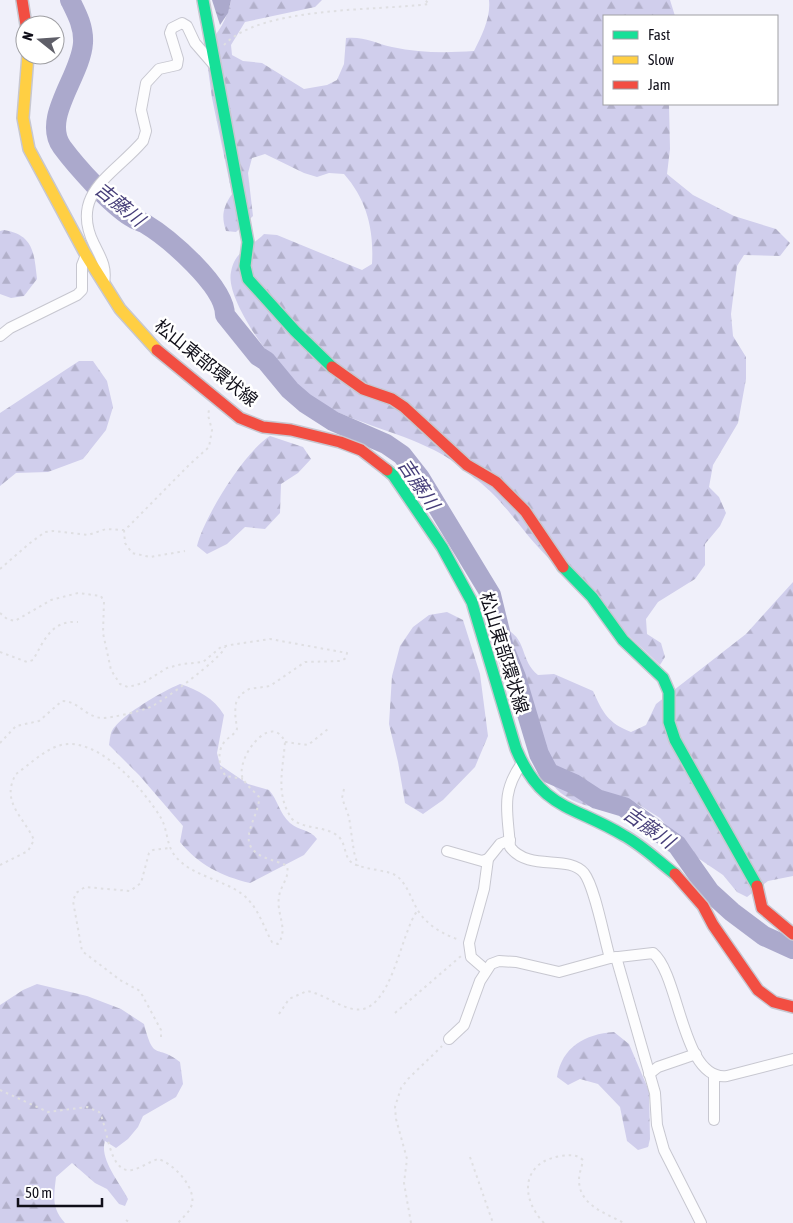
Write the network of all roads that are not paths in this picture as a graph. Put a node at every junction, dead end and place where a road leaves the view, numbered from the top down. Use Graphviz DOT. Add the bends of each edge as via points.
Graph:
graph roads {
  1 [pos="22,0"];
  2 [pos="203,0"];
  3 [pos="24,15"];
  4 [pos="27,65"];
  5 [pos="214,65"];
  6 [pos="86,255"];
  7 [pos="104,283"];
  8 [pos="0,336"];
  9 [pos="522,763"];
  10 [pos="510,840"];
  11 [pos="447,850"];
  12 [pos="488,859"];
  13 [pos="793,934"];
  14 [pos="613,958"];
  15 [pos="486,970"];
  16 [pos="793,1007"];
  17 [pos="449,1038"];
  18 [pos="696,1054"];
  19 [pos="793,1059"];
  20 [pos="649,1074"];
  21 [pos="714,1075"];
  22 [pos="714,1120"];
  23 [pos="701,1223"];
  1 -- 3 [label="main road"];
  2 -- 5 [label="main road"];
  4 -- 6 [label="main road, 松山東部環状線" via="23,118 29,149"];
  5 -- 7 [label="street" via="195,43 187,26 178,24 172,28 170,33 177,65 159,69 146,83 141,110 146,131 143,141 92,192 84,217 106,270"];
  5 -- 13 [label="main road" via="248,242 245,266 248,279 333,368 363,389 392,399 404,407 467,465 496,482 525,511 556,560 592,597 623,640 663,678 669,692 669,722 675,740 754,877 760,890 762,908"];
  6 -- 7 [label="main road, 松山東部環状線"];
  6 -- 8 [label="street" via="82,265 82,290 78,295"];
  7 -- 9 [label="main road, 松山東部環状線" via="120,309 160,353 240,418 263,427 340,442 361,450 393,475 442,547 472,602"];
  9 -- 10 [label="street" via="507,791"];
  9 -- 16 [label="main road, 松山東部環状線" via="538,787 553,801 624,835 682,879 758,990 774,1002"];
  10 -- 12 [label="street" via="500,844"];
  10 -- 14 [label="street" via="510,847 524,859 575,867 582,872 590,885"];
  11 -- 12 [label="street" via="482,861"];
  12 -- 15 [label="street" via="484,889 469,943 471,957"];
  14 -- 15 [label="street" via="559,972 508,961 491,964"];
  14 -- 18 [label="street" via="645,953 653,953 657,957"];
  14 -- 20 [label="street"];
  15 -- 17 [label="street" via="464,1024"];
  18 -- 20 [label="street" via="658,1067"];
  18 -- 21 [label="street" via="700,1063"];
  19 -- 21 [label="street" via="728,1076"];
  20 -- 23 [label="street" via="664,1150"];
  21 -- 22 [label="street"];
}
